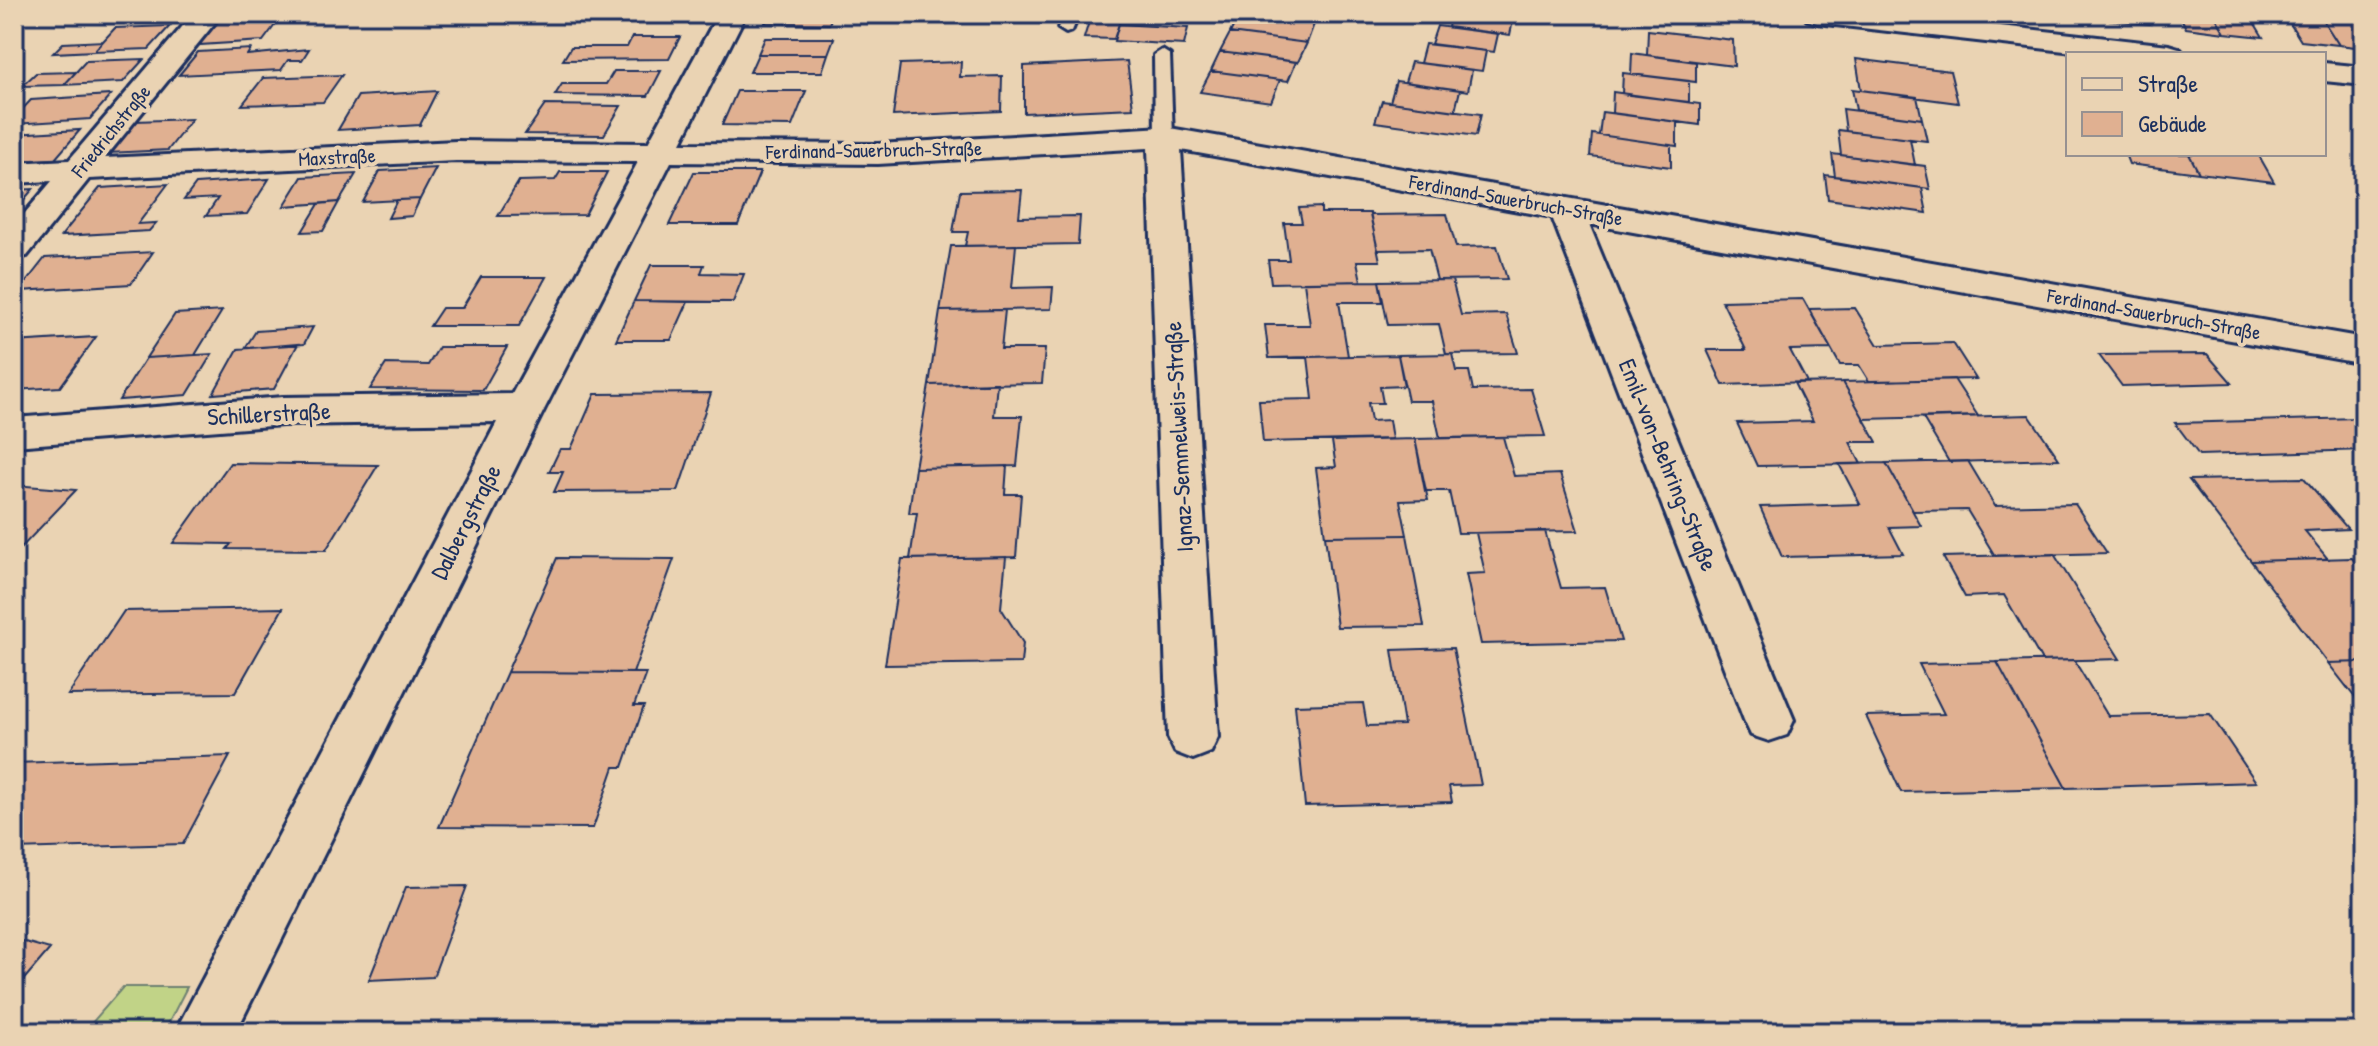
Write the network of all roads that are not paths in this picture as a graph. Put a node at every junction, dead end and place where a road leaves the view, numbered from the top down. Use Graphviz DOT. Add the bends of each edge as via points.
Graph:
graph roads {
  1 [pos="208,14"];
  2 [pos="732,14"];
  3 [pos="1817,14"];
  4 [pos="2151,52"];
  5 [pos="1162,55"];
  6 [pos="2326,72"];
  7 [pos="2364,76"];
  8 [pos="1164,137"];
  9 [pos="660,152"];
  10 [pos="80,169"];
  11 [pos="14,173"];
  12 [pos="1566,209"];
  13 [pos="14,248"];
  14 [pos="2364,351"];
  15 [pos="525,408"];
  16 [pos="14,432"];
  17 [pos="1769,720"];
  18 [pos="1193,737"];
  19 [pos="205,1032"];
  1 -- 10 [label="street, Friedrichstraße"];
  2 -- 9 [label="street, Dalbergstraße"];
  3 -- 4 [label="street"];
  5 -- 8 [label="lane"];
  6 -- 7 [label="street"];
  8 -- 9 [label="street, Ferdinand-Sauerbruch-Straße" via="878,154"];
  8 -- 12 [label="street, Ferdinand-Sauerbruch-Straße"];
  8 -- 18 [label="street, Ignaz-Semmelweis-Straße"];
  9 -- 10 [label="street, Maxstraße" via="456,151"];
  9 -- 15 [label="street, Dalbergstraße"];
  10 -- 11 [label="street, Maxstraße"];
  10 -- 13 [label="street, Friedrichstraße"];
  12 -- 14 [label="street, Ferdinand-Sauerbruch-Straße"];
  12 -- 17 [label="street, Emil-von-Behring-Straße"];
  15 -- 16 [label="street, Schillerstraße" via="283,411"];
  15 -- 19 [label="street, Dalbergstraße"];
}
